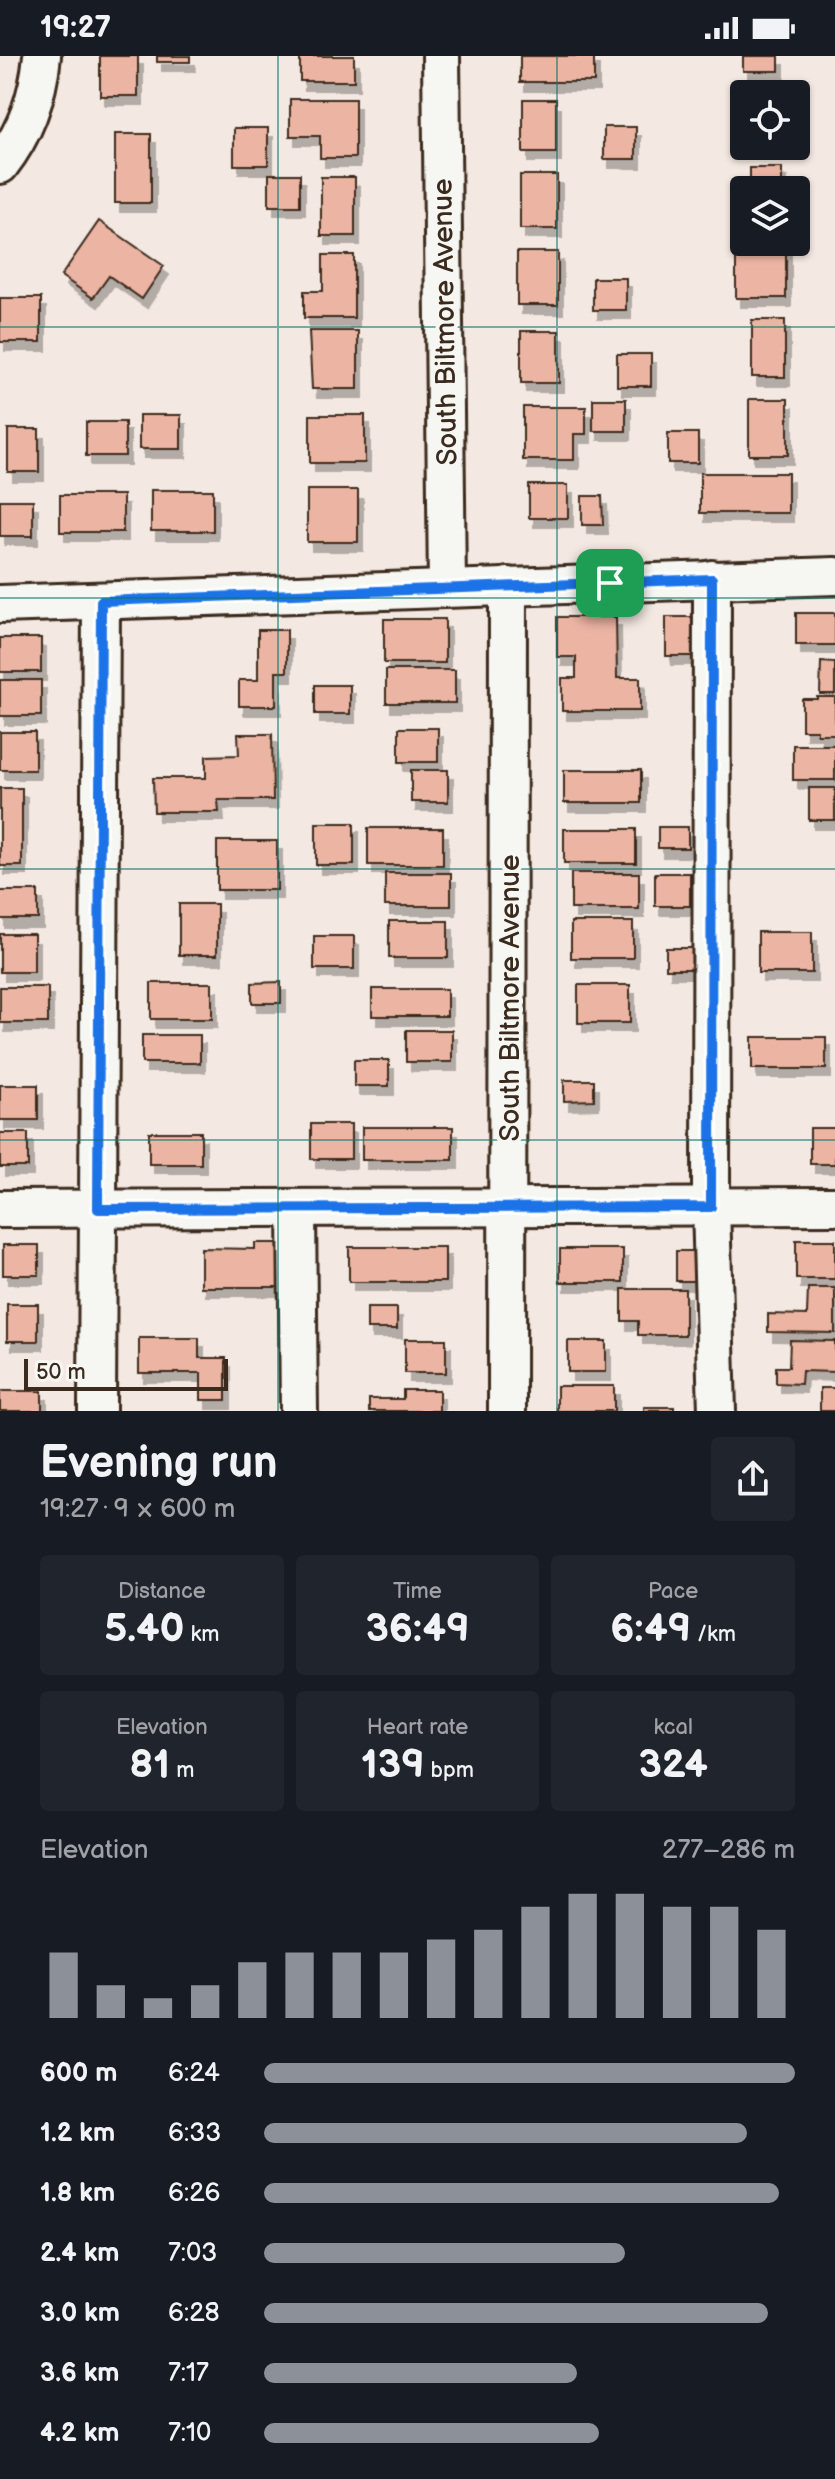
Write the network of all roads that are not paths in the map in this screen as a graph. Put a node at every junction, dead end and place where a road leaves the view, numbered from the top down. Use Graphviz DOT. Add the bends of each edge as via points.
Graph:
graph roads {
  1 [pos="42,56"];
  2 [pos="441,56"];
  3 [pos="0,165"];
  4 [pos="835,576"];
  5 [pos="712,579"];
  6 [pos="508,586"];
  7 [pos="447,587"];
  8 [pos="101,601"];
  9 [pos="0,604"];
  10 [pos="835,1206"];
  11 [pos="711,1207"];
  12 [pos="0,1209"];
  13 [pos="98,1209"];
  14 [pos="297,1209"];
  15 [pos="509,1209"];
  16 [pos="97,1411"];
  17 [pos="299,1411"];
  18 [pos="507,1411"];
  19 [pos="717,1411"];
  1 -- 3 [label="street" via="29,119"];
  2 -- 7 [label="street, South Biltmore Avenue"];
  4 -- 5 [label="street"];
  5 -- 6 [label="street"];
  5 -- 11 [label="street"];
  6 -- 7 [label="street"];
  6 -- 15 [label="street, South Biltmore Avenue"];
  7 -- 8 [label="street"];
  8 -- 9 [label="street"];
  8 -- 13 [label="street"];
  10 -- 11 [label="street"];
  11 -- 15 [label="street"];
  11 -- 19 [label="street"];
  12 -- 13 [label="street"];
  13 -- 14 [label="street"];
  13 -- 16 [label="street"];
  14 -- 15 [label="street"];
  14 -- 17 [label="street"];
  15 -- 18 [label="street, South Biltmore Avenue"];
}
